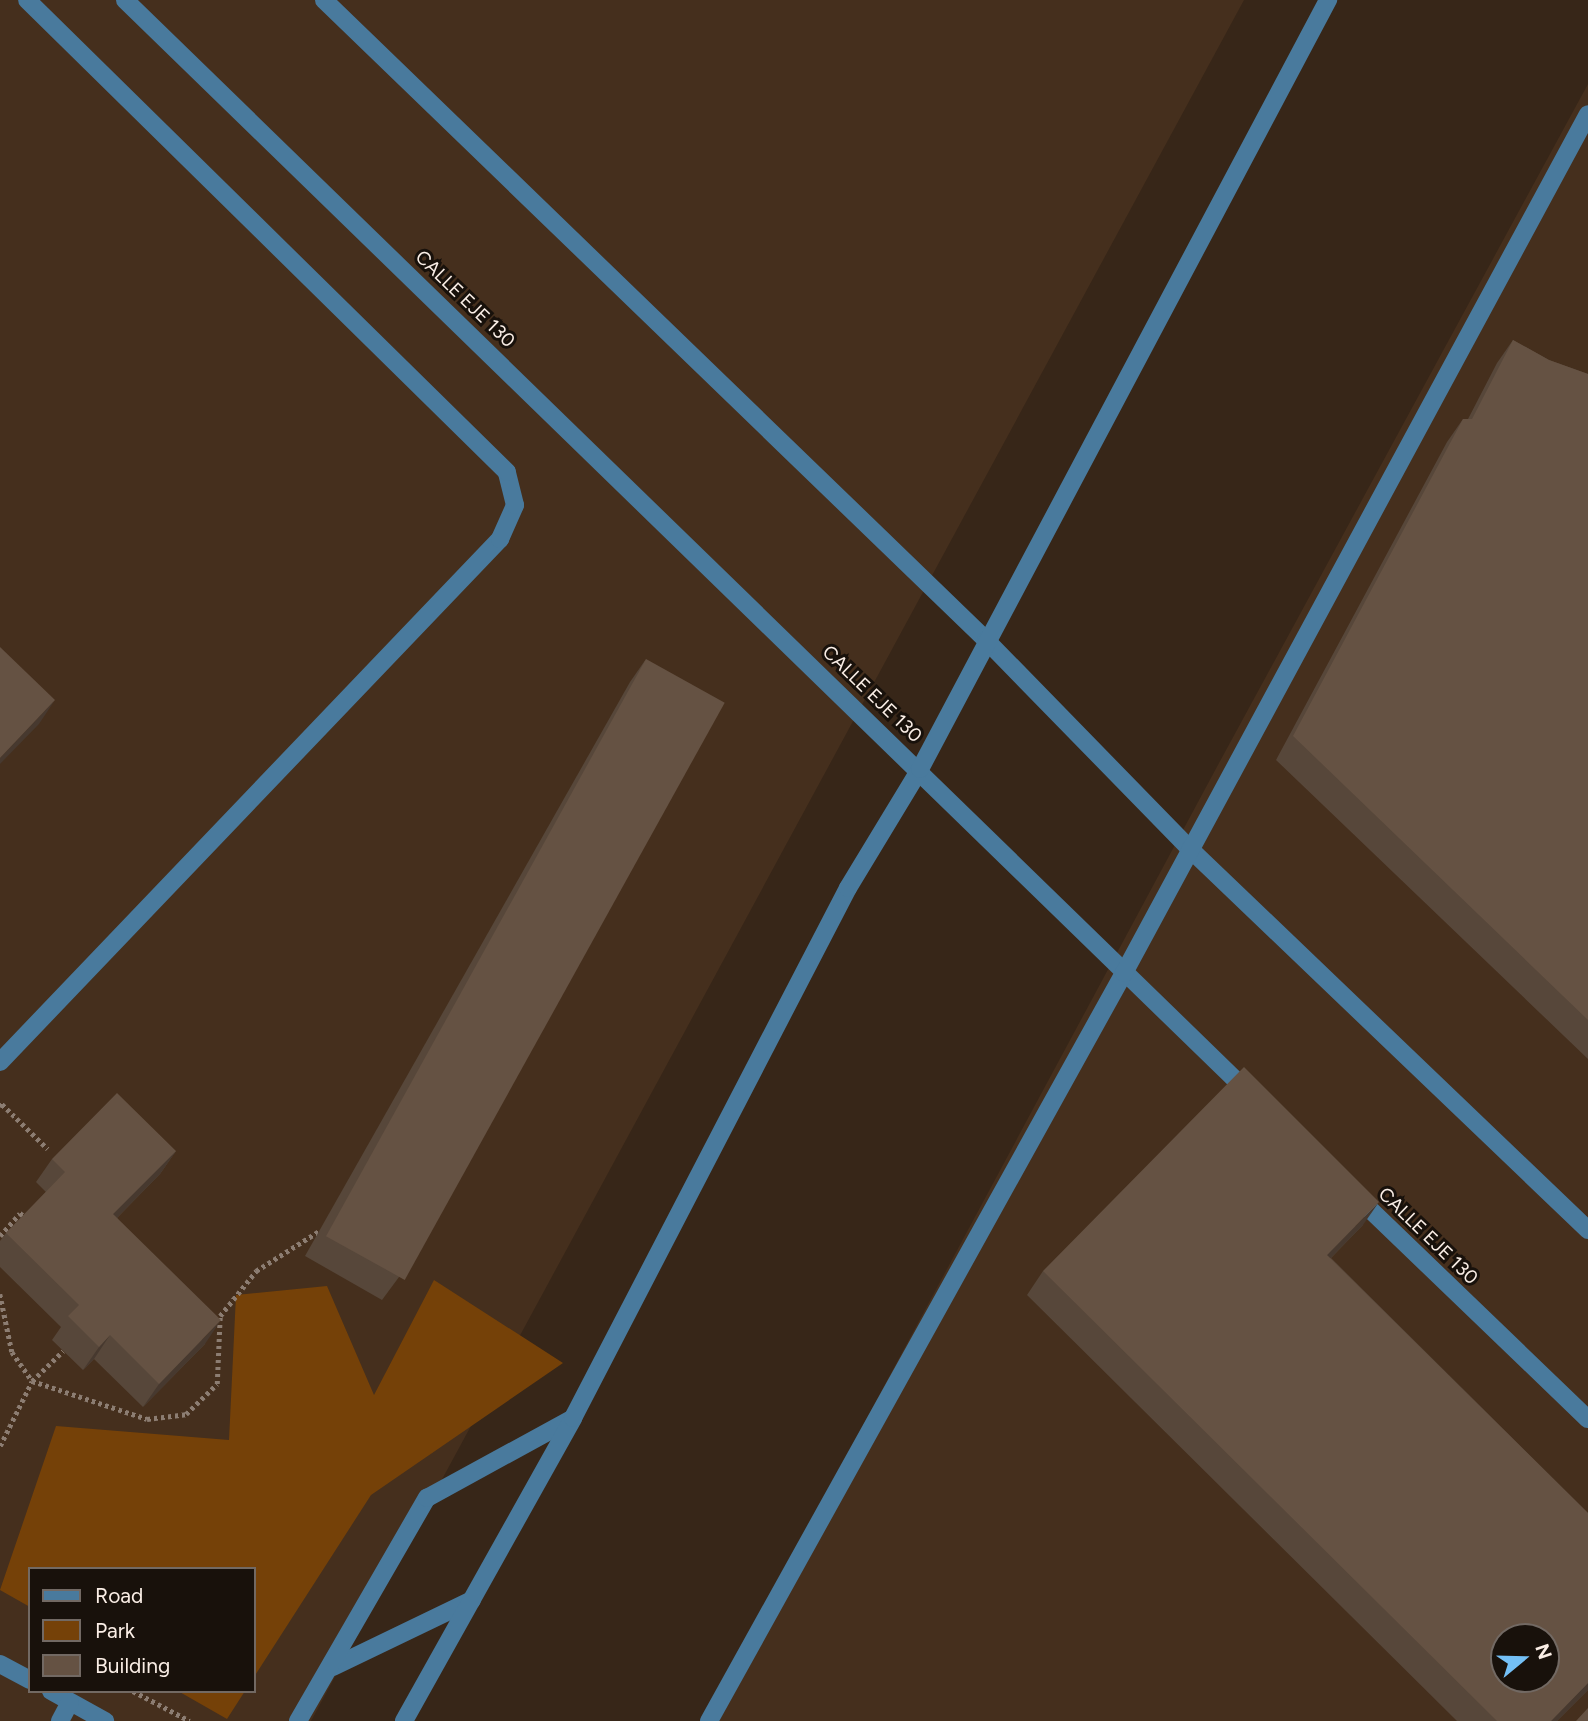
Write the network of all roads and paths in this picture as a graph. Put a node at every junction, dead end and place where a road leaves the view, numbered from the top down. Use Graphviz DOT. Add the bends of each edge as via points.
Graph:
graph roads {
  1 [pos="27,0"];
  2 [pos="125,0"];
  3 [pos="324,0"];
  4 [pos="1328,0"];
  5 [pos="1588,114"];
  6 [pos="986,640"];
  7 [pos="920,769"];
  8 [pos="1190,849"];
  9 [pos="1124,973"];
  10 [pos="0,1062"];
  11 [pos="0,1107"];
  12 [pos="1265,1109"];
  13 [pos="48,1149"];
  14 [pos="1346,1186"];
  15 [pos="27,1219"];
  16 [pos="1588,1230"];
  17 [pos="319,1231"];
  18 [pos="0,1236"];
  19 [pos="0,1294"];
  20 [pos="63,1351"];
  21 [pos="32,1381"];
  22 [pos="573,1418"];
  23 [pos="1588,1419"];
  24 [pos="0,1446"];
  25 [pos="472,1600"];
  26 [pos="0,1664"];
  27 [pos="333,1667"];
  28 [pos="28,1679"];
  29 [pos="55,1693"];
  30 [pos="138,1693"];
  31 [pos="71,1702"];
  32 [pos="60,1721"];
  33 [pos="105,1721"];
  34 [pos="190,1721"];
  35 [pos="298,1721"];
  36 [pos="404,1721"];
  37 [pos="709,1721"];
  1 -- 10 [label="street" via="507,472 515,505 500,539"];
  2 -- 7 [label="street, CALLE EJE 130"];
  3 -- 6 [label="street"];
  4 -- 6 [label="street"];
  5 -- 8 [label="street"];
  6 -- 7 [label="street"];
  6 -- 8 [label="street"];
  7 -- 9 [label="street, CALLE EJE 130"];
  7 -- 22 [label="street" via="848,888"];
  8 -- 9 [label="street"];
  8 -- 16 [label="street"];
  9 -- 12 [label="street, CALLE EJE 130"];
  9 -- 37 [label="street"];
  11 -- 13 [label="path" via="2,1104"];
  14 -- 23 [label="street, CALLE EJE 130"];
  15 -- 18 [label="path" via="20,1213"];
  17 -- 21 [label="path" via="256,1271 220,1315 217,1384 186,1414 147,1419"];
  19 -- 21 [label="path" via="12,1352"];
  20 -- 21 [label="path"];
  21 -- 24 [label="path"];
  22 -- 25 [label="street"];
  22 -- 27 [label="street" via="427,1498"];
  25 -- 27 [label="street"];
  25 -- 36 [label="street"];
  26 -- 28 [label="street"];
  27 -- 35 [label="street"];
  29 -- 31 [label="street"];
  30 -- 34 [label="path"];
  31 -- 32 [label="street"];
  31 -- 33 [label="street"];
}
